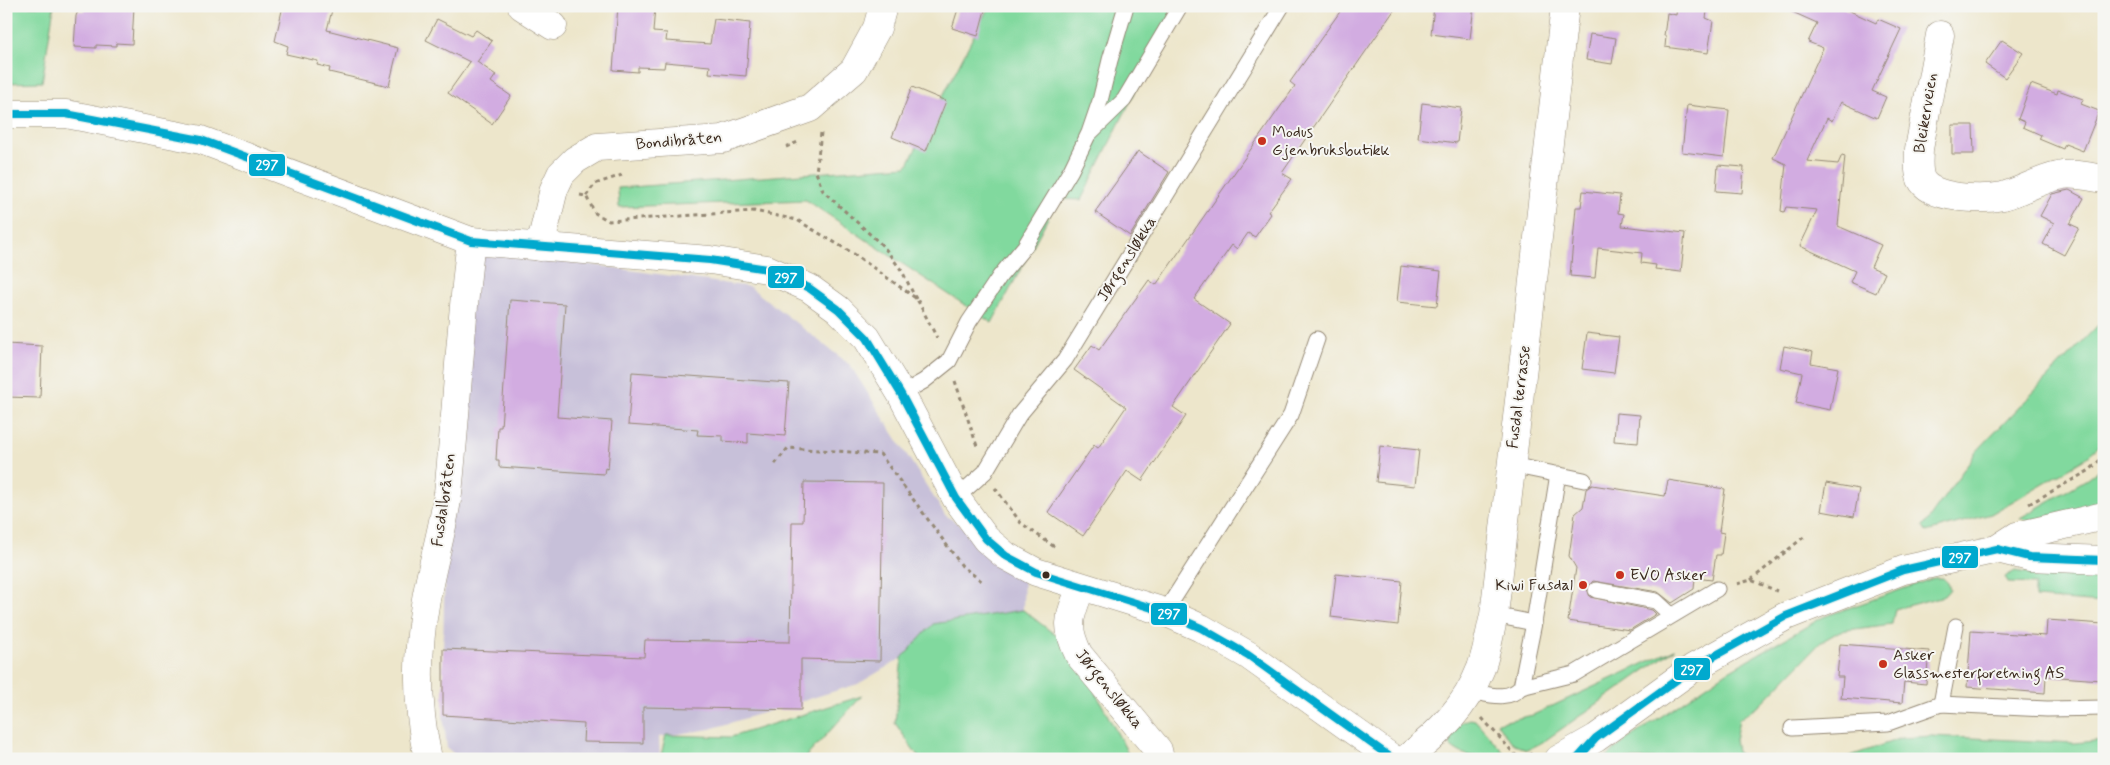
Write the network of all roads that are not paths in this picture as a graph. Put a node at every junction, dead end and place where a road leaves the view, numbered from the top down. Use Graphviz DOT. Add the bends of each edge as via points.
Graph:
graph roads {
  1 [pos="522,6"];
  2 [pos="883,6"];
  3 [pos="1126,6"];
  4 [pos="1180,6"];
  5 [pos="1282,6"];
  6 [pos="1565,6"];
  7 [pos="553,26"];
  8 [pos="1940,34"];
  9 [pos="6,114"];
  10 [pos="1089,133"];
  11 [pos="2104,179"];
  12 [pos="471,241"];
  13 [pos="540,247"];
  14 [pos="1317,339"];
  15 [pos="901,394"];
  16 [pos="1511,465"];
  17 [pos="1558,474"];
  18 [pos="1584,480"];
  19 [pos="956,498"];
  20 [pos="2104,516"];
  21 [pos="1998,549"];
  22 [pos="2104,560"];
  23 [pos="1081,587"];
  24 [pos="1596,590"];
  25 [pos="1717,590"];
  26 [pos="1165,612"];
  27 [pos="1494,615"];
  28 [pos="1671,615"];
  29 [pos="1534,623"];
  30 [pos="1956,626"];
  31 [pos="1521,687"];
  32 [pos="1467,697"];
  33 [pos="1941,704"];
  34 [pos="2104,708"];
  35 [pos="1792,728"];
  36 [pos="1596,738"];
  37 [pos="428,759"];
  38 [pos="1160,759"];
  39 [pos="1393,759"];
  40 [pos="1406,759"];
  41 [pos="1559,759"];
  42 [pos="1577,759"];
  1 -- 7 [label="street"];
  2 -- 13 [label="street, Bondibråten" via="877,28 854,70 810,108 724,139 597,147 575,160 561,174 554,189"];
  3 -- 10 [label="lane"];
  4 -- 10 [label="lane" via="1124,100"];
  5 -- 19 [label="lane, Jørgensløkka" via="1065,360 1019,415 985,472"];
  6 -- 16 [label="street, Fusdal terrasse"];
  8 -- 11 [label="street, Bleikerveien" via="1919,148 1918,168 1930,191 1981,198 2003,196 2060,175"];
  9 -- 12 [label="street" via="66,114 202,140"];
  10 -- 15 [label="lane" via="1079,157 1025,246 969,322 949,361"];
  12 -- 13 [label="street"];
  12 -- 37 [label="street, Fusdalbråten" via="447,496 425,604 419,658 419,696"];
  13 -- 15 [label="street" via="710,260 767,269 808,288 838,309 867,338"];
  14 -- 26 [label="lane" via="1291,415"];
  15 -- 19 [label="street"];
  16 -- 17 [label="lane"];
  16 -- 27 [label="street, Fusdal terrasse"];
  17 -- 18 [label="lane"];
  17 -- 29 [label="lane"];
  19 -- 23 [label="street" via="986,539 1006,556 1036,572"];
  20 -- 21 [label="street" via="2017,536"];
  21 -- 22 [label="street" via="2030,557"];
  21 -- 36 [label="street" via="1903,570 1786,616 1693,668"];
  23 -- 26 [label="street"];
  23 -- 38 [label="street, Jørgensløkka" via="1071,615 1070,637 1078,655 1152,742"];
  24 -- 28 [label="lane" via="1656,601"];
  25 -- 28 [label="lane"];
  26 -- 39 [label="street" via="1248,655"];
  27 -- 29 [label="lane"];
  27 -- 32 [label="street, Fusdal terrasse" via="1481,667"];
  28 -- 31 [label="lane" via="1574,674"];
  29 -- 31 [label="lane"];
  30 -- 33 [label="lane"];
  31 -- 32 [label="lane" via="1515,694 1503,697"];
  32 -- 40 [label="street, Fusdal terrasse" via="1449,722"];
  33 -- 34 [label="lane"];
  33 -- 35 [label="lane" via="1888,723"];
  36 -- 41 [label="street"];
  36 -- 42 [label="street"];
}
